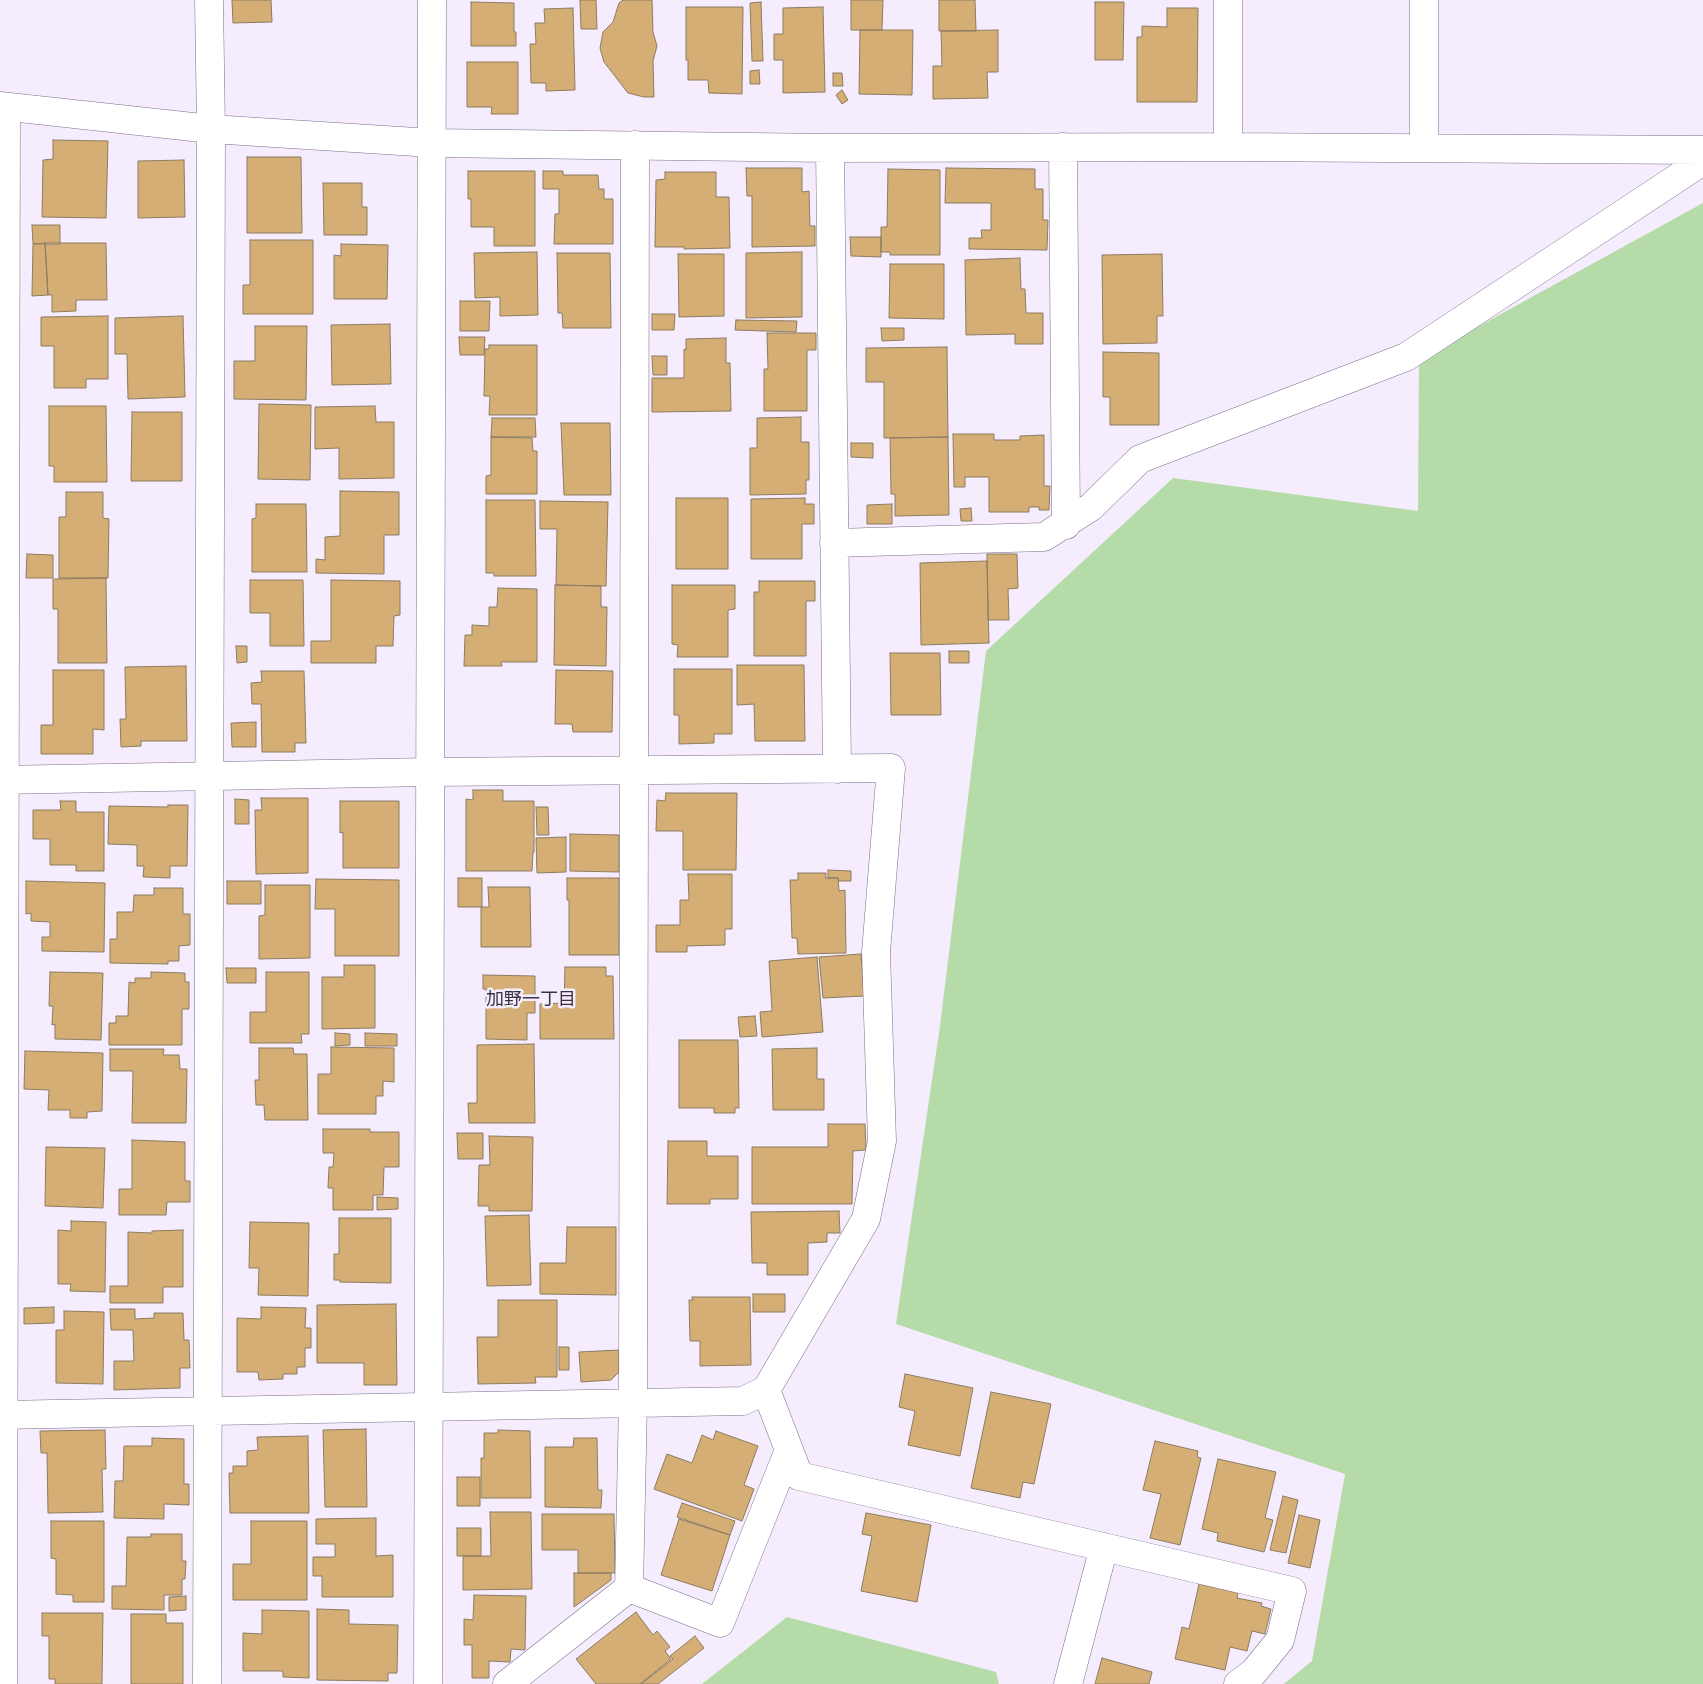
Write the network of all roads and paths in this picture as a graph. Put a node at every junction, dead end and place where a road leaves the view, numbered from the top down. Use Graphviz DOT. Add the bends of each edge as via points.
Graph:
graph roads {
  1 [pos="209,0"];
  2 [pos="432,0"];
  3 [pos="1228,0"];
  4 [pos="1424,0"];
  5 [pos="3,107"];
  6 [pos="211,129"];
  7 [pos="432,143"];
  8 [pos="635,145"];
  9 [pos="1063,147"];
  10 [pos="1228,147"];
  11 [pos="830,148"];
  12 [pos="1424,148"];
  13 [pos="1703,150"];
  14 [pos="1703,161"];
  15 [pos="1066,525"];
  16 [pos="834,543"];
  17 [pos="836,769"];
  18 [pos="430,772"];
  19 [pos="634,772"];
  20 [pos="209,776"];
  21 [pos="2,780"];
  22 [pos="766,1390"];
  23 [pos="632,1403"];
  24 [pos="429,1406"];
  25 [pos="208,1411"];
  26 [pos="1,1415"];
  27 [pos="789,1450"];
  28 [pos="1104,1547"];
  29 [pos="629,1588"];
  30 [pos="2,1684"];
  31 [pos="207,1684"];
  32 [pos="428,1684"];
  33 [pos="507,1684"];
  34 [pos="1068,1684"];
  35 [pos="1238,1684"];
  1 -- 6 [label="street"];
  2 -- 7 [label="street"];
  3 -- 10 [label="street"];
  4 -- 12 [label="street"];
  5 -- 6 [label="street"];
  5 -- 21 [label="street"];
  6 -- 7 [label="street"];
  6 -- 20 [label="street"];
  7 -- 8 [label="street"];
  7 -- 18 [label="street"];
  8 -- 11 [label="street"];
  8 -- 19 [label="street"];
  9 -- 10 [label="street"];
  9 -- 11 [label="street"];
  9 -- 15 [label="street"];
  10 -- 12 [label="street"];
  11 -- 16 [label="street"];
  12 -- 13 [label="street"];
  14 -- 15 [label="street" via="1406,357 1140,459 1091,507"];
  15 -- 16 [label="street" via="1044,537"];
  16 -- 17 [label="street"];
  17 -- 19 [label="street"];
  17 -- 22 [label="street" via="891,768 876,952 882,1141 866,1219"];
  18 -- 19 [label="street"];
  18 -- 20 [label="street"];
  18 -- 24 [label="street"];
  19 -- 23 [label="street"];
  20 -- 21 [label="street"];
  20 -- 25 [label="street"];
  21 -- 26 [label="street"];
  22 -- 23 [label="street" via="743,1401"];
  22 -- 27 [label="street"];
  23 -- 24 [label="street"];
  23 -- 29 [label="street"];
  24 -- 25 [label="street"];
  24 -- 32 [label="street"];
  25 -- 26 [label="street"];
  25 -- 31 [label="street"];
  26 -- 30 [label="street"];
  27 -- 28 [label="street" via="799,1476"];
  27 -- 29 [label="street" via="720,1623"];
  28 -- 34 [label="street"];
  28 -- 35 [label="street" via="1292,1591 1280,1640 1254,1672"];
  29 -- 33 [label="street"];
}
